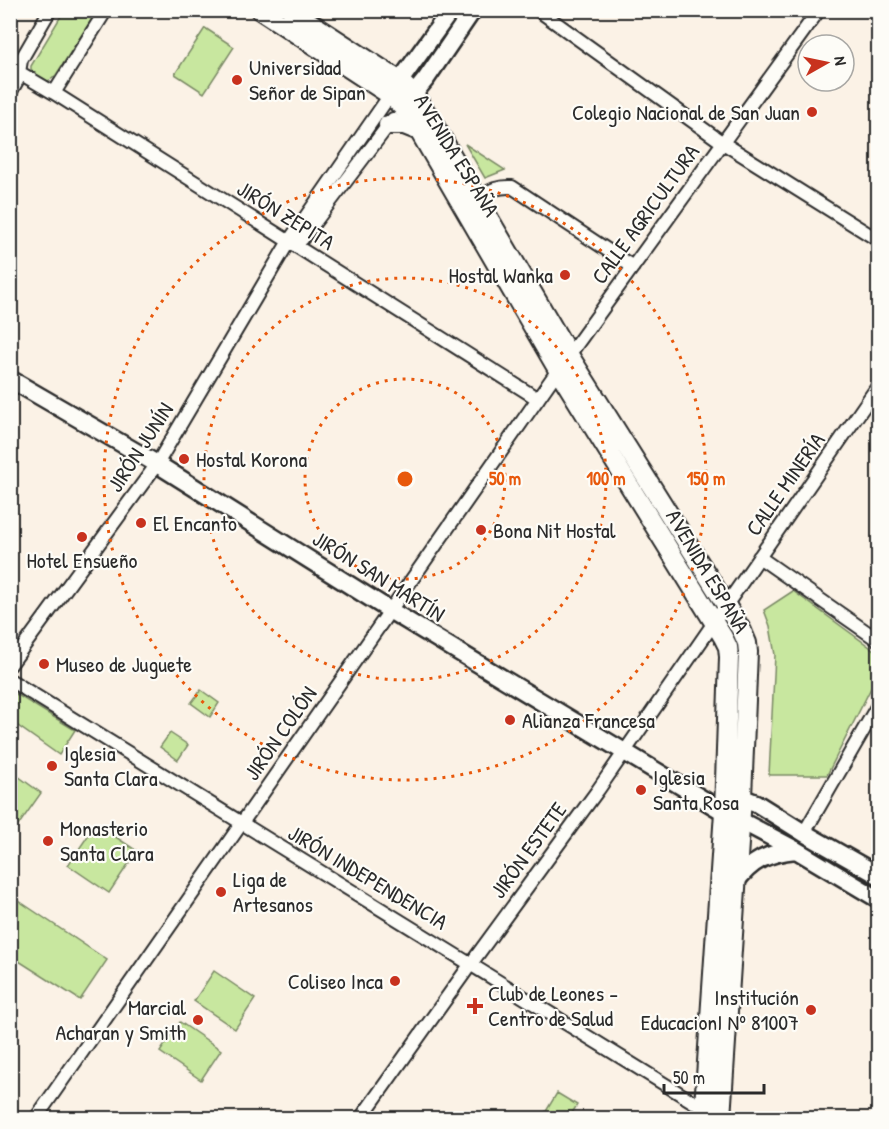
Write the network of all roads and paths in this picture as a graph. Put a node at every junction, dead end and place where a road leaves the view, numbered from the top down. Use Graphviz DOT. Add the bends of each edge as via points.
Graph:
graph roads {
  1 [pos="50,10"];
  2 [pos="106,10"];
  3 [pos="260,10"];
  4 [pos="291,10"];
  5 [pos="451,10"];
  6 [pos="473,10"];
  7 [pos="538,10"];
  8 [pos="819,10"];
  9 [pos="15,70"];
  10 [pos="395,88"];
  11 [pos="10,93"];
  12 [pos="54,93"];
  13 [pos="409,101"];
  14 [pos="388,125"];
  15 [pos="418,131"];
  16 [pos="723,143"];
  17 [pos="477,199"];
  18 [pos="879,240"];
  19 [pos="289,241"];
  20 [pos="633,267"];
  21 [pos="569,356"];
  22 [pos="558,370"];
  23 [pos="10,379"];
  24 [pos="879,386"];
  25 [pos="538,399"];
  26 [pos="157,464"];
  27 [pos="759,557"];
  28 [pos="726,605"];
  29 [pos="391,611"];
  30 [pos="713,623"];
  31 [pos="879,640"];
  32 [pos="10,665"];
  33 [pos="10,680"];
  34 [pos="879,705"];
  35 [pos="625,752"];
  36 [pos="733,794"];
  37 [pos="732,816"];
  38 [pos="242,825"];
  39 [pos="804,833"];
  40 [pos="796,850"];
  41 [pos="879,875"];
  42 [pos="735,883"];
  43 [pos="879,899"];
  44 [pos="470,964"];
  45 [pos="714,1117"];
  46 [pos="36,1119"];
  47 [pos="361,1119"];
  1 -- 9 [label="street"];
  2 -- 12 [label="street"];
  3 -- 10 [label="main road, AVENIDA ESPAÑA"];
  4 -- 10 [label="main road, AVENIDA ESPAÑA"];
  5 -- 10 [label="street"];
  6 -- 13 [label="street"];
  7 -- 16 [label="street"];
  8 -- 16 [label="street, CALLE AGRICULTURA"];
  9 -- 11 [label="street" via="15,86"];
  9 -- 12 [label="street, JIRÓN ZEPITA"];
  10 -- 13 [label="main road, AVENIDA ESPAÑA"];
  10 -- 19 [label="street, JIRÓN JUNÍN"];
  12 -- 19 [label="street, JIRÓN ZEPITA"];
  13 -- 14 [label="street, JIRÓN JUNÍN"];
  13 -- 15 [label="main road, AVENIDA ESPAÑA"];
  13 -- 17 [label="main road, AVENIDA ESPAÑA" via="429,118"];
  14 -- 15 [label="main road" via="404,124"];
  14 -- 19 [label="street, JIRÓN JUNÍN" via="302,238"];
  15 -- 22 [label="main road, AVENIDA ESPAÑA"];
  16 -- 18 [label="street"];
  16 -- 20 [label="street, CALLE AGRICULTURA"];
  17 -- 20 [label="street" via="501,186 512,187"];
  17 -- 21 [label="main road, AVENIDA ESPAÑA"];
  19 -- 25 [label="street, JIRÓN ZEPITA"];
  19 -- 26 [label="street, JIRÓN JUNÍN"];
  20 -- 21 [label="street, CALLE AGRICULTURA"];
  21 -- 28 [label="main road, AVENIDA ESPAÑA"];
  22 -- 25 [label="street, JIRÓN COLÓN"];
  22 -- 30 [label="main road, AVENIDA ESPAÑA"];
  23 -- 26 [label="street, JIRÓN SAN MARTÍN"];
  24 -- 27 [label="street, CALLE MINERÍA"];
  25 -- 29 [label="street, JIRÓN COLÓN"];
  26 -- 29 [label="street, JIRÓN SAN MARTÍN"];
  26 -- 32 [label="street, JIRÓN JUNÍN"];
  27 -- 28 [label="street, CALLE MINERÍA"];
  27 -- 31 [label="street"];
  28 -- 30 [label="street, JIRÓN ESTETE"];
  28 -- 36 [label="main road, AVENIDA ESPAÑA" via="748,652"];
  29 -- 35 [label="street, JIRÓN SAN MARTÍN"];
  29 -- 38 [label="street, JIRÓN COLÓN"];
  30 -- 35 [label="street, JIRÓN ESTETE"];
  30 -- 36 [label="main road, AVENIDA ESPAÑA" via="728,647"];
  33 -- 38 [label="street, JIRÓN INDEPENDENCIA"];
  34 -- 39 [label="street"];
  35 -- 37 [label="street, JIRÓN SAN MARTÍN"];
  35 -- 44 [label="street, JIRÓN ESTETE"];
  36 -- 37 [label="main road, AVENIDA ESPAÑA"];
  36 -- 39 [label="street" via="756,803"];
  37 -- 40 [label="street, JIRÓN SAN MARTÍN"];
  37 -- 42 [label="main road, AVENIDA ESPAÑA"];
  37 -- 45 [label="main road, AVENIDA ESPAÑA"];
  38 -- 44 [label="street, JIRÓN INDEPENDENCIA"];
  38 -- 46 [label="street, JIRÓN COLÓN"];
  39 -- 41 [label="street"];
  40 -- 42 [label="street" via="762,858"];
  40 -- 43 [label="street, JIRÓN SAN MARTÍN"];
  42 -- 45 [label="main road, AVENIDA ESPAÑA"];
  44 -- 45 [label="street, JIRÓN INDEPENDENCIA"];
  44 -- 47 [label="street, JIRÓN ESTETE"];
}
